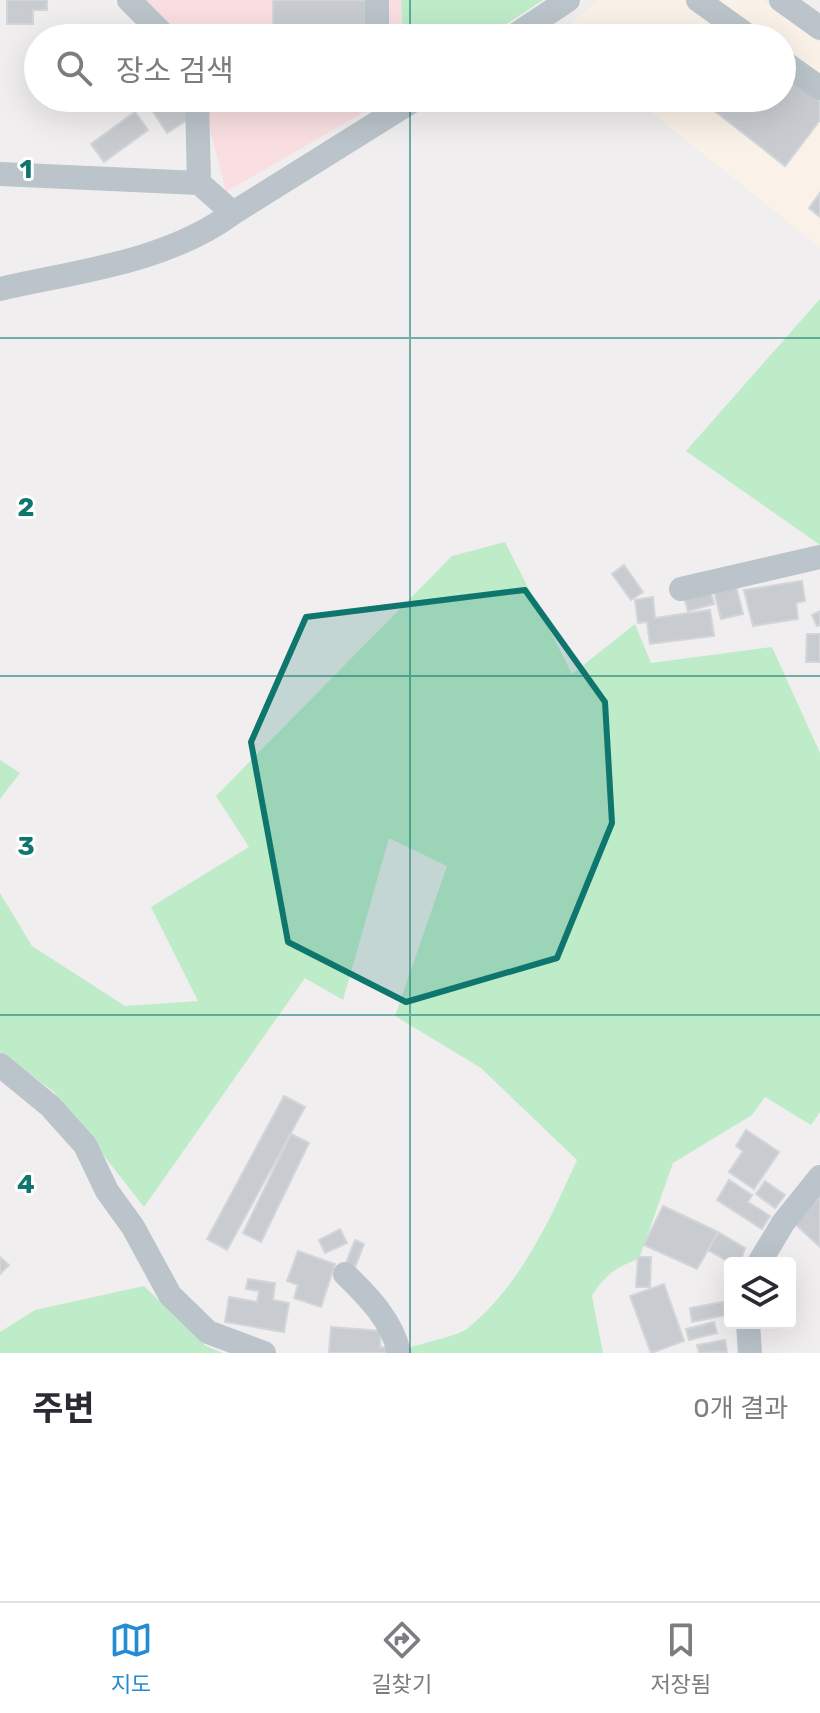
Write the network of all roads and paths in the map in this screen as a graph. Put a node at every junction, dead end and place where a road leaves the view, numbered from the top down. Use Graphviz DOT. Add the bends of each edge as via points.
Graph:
graph roads {
  1 [pos="129,0"];
  2 [pos="377,0"];
  3 [pos="568,0"];
  4 [pos="698,0"];
  5 [pos="781,0"];
  6 [pos="153,24"];
  7 [pos="377,24"];
  8 [pos="532,24"];
  9 [pos="731,24"];
  10 [pos="820,28"];
  11 [pos="796,71"];
  12 [pos="820,88"];
  13 [pos="197,112"];
  14 [pos="395,112"];
  15 [pos="0,174"];
  16 [pos="199,183"];
  17 [pos="233,213"];
  18 [pos="0,289"];
  19 [pos="820,557"];
  20 [pos="681,589"];
  21 [pos="0,1065"];
  22 [pos="820,1177"];
  23 [pos="763,1257"];
  24 [pos="345,1274"];
  25 [pos="748,1329"];
  26 [pos="264,1353"];
  27 [pos="399,1353"];
  28 [pos="750,1353"];
  1 -- 6 [label="street"];
  2 -- 7 [label="street"];
  3 -- 8 [label="street"];
  4 -- 9 [label="street"];
  5 -- 10 [label="street"];
  11 -- 12 [label="street"];
  13 -- 16 [label="street"];
  14 -- 17 [label="street"];
  15 -- 16 [label="street"];
  16 -- 17 [label="street"];
  17 -- 18 [label="street" via="205,234 144,256"];
  19 -- 20 [label="street"];
  21 -- 26 [label="street" via="50,1106 85,1145 170,1295 208,1332"];
  22 -- 23 [label="street"];
  24 -- 27 [label="street" via="395,1336"];
  25 -- 28 [label="street"];
}
